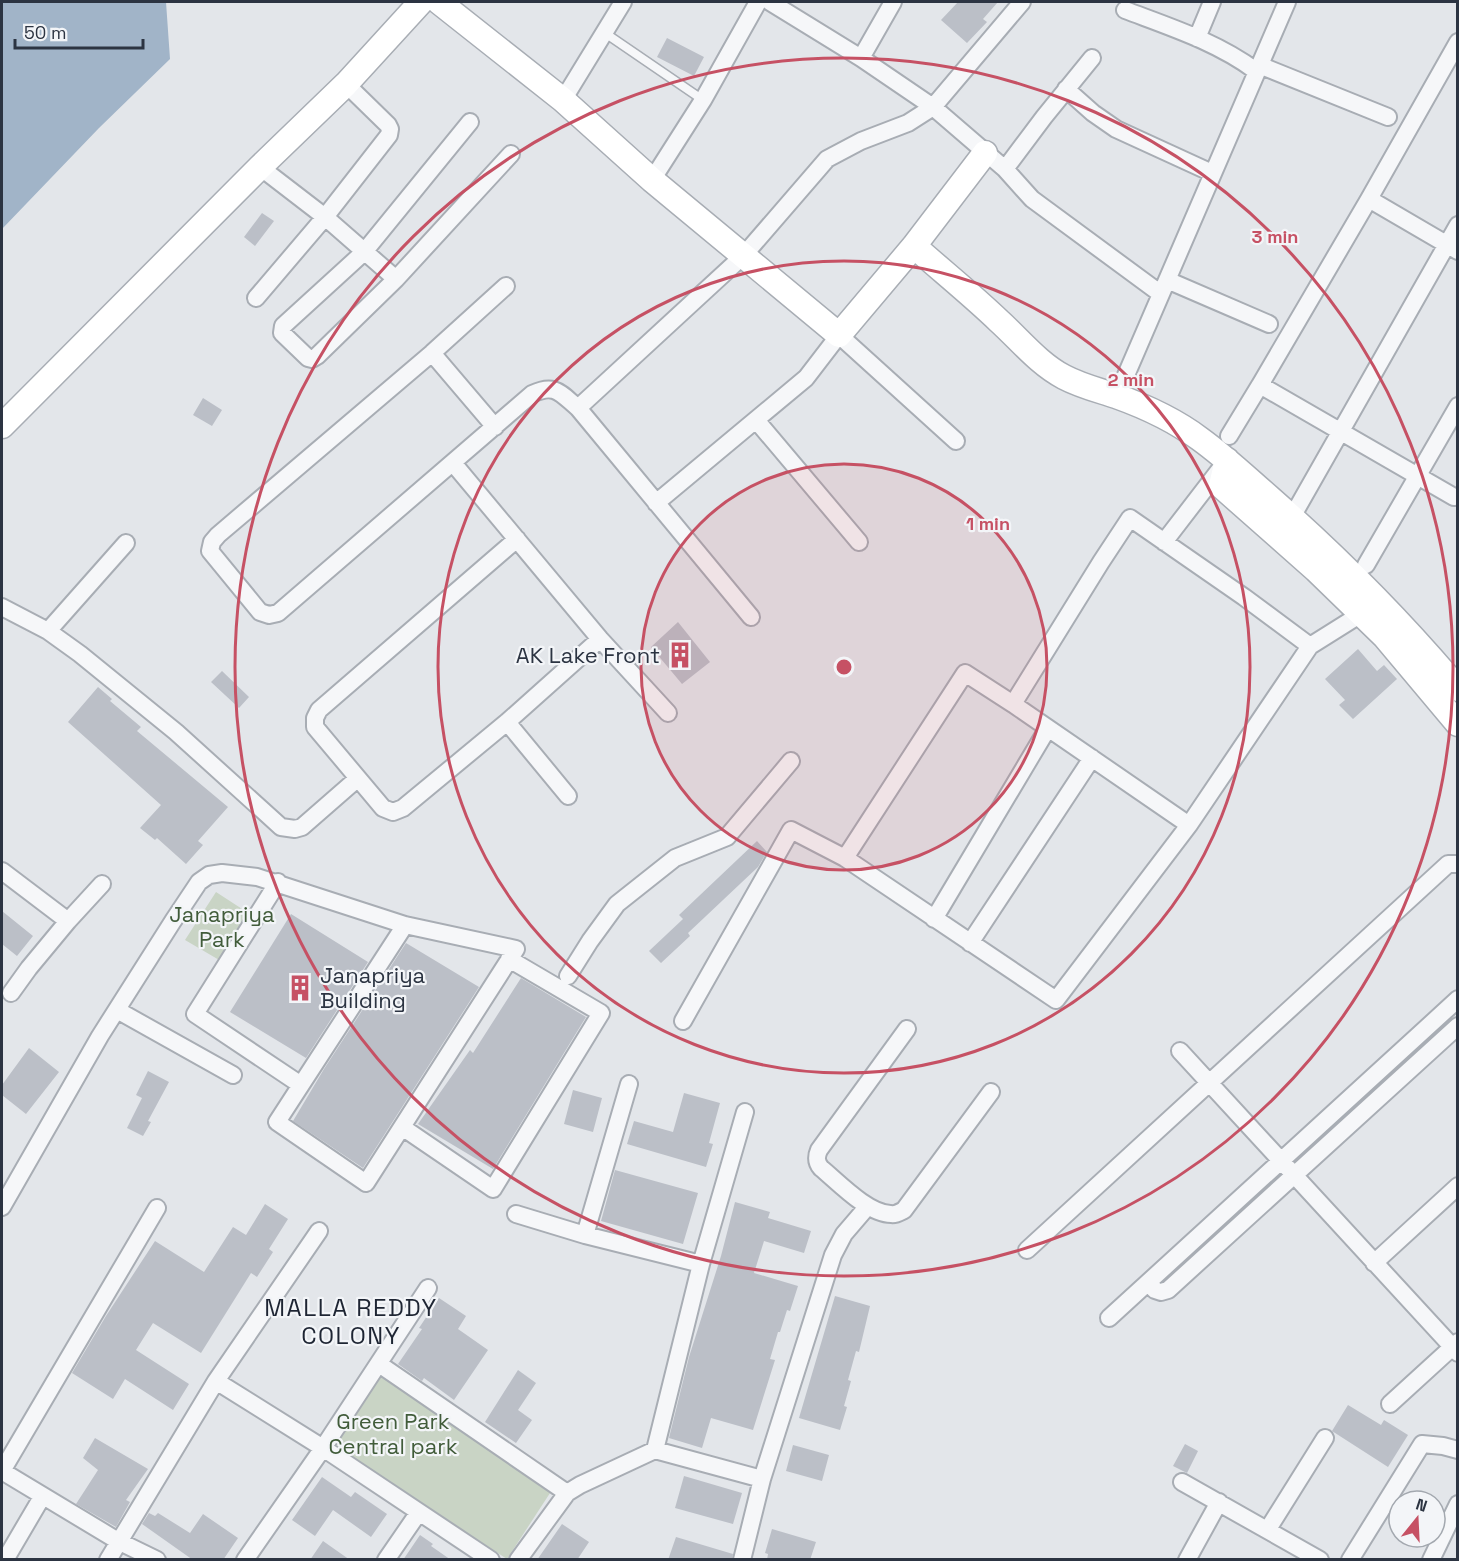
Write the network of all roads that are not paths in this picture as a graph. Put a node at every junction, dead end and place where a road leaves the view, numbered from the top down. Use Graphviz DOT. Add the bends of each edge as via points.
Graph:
graph roads {
  1 [pos="421,2"];
  2 [pos="439,2"];
  3 [pos="623,2"];
  4 [pos="758,2"];
  5 [pos="770,2"];
  6 [pos="893,2"];
  7 [pos="1022,2"];
  8 [pos="1212,2"];
  9 [pos="1287,2"];
  10 [pos="1125,10"];
  11 [pos="605,33"];
  12 [pos="1197,38"];
  13 [pos="1458,42"];
  14 [pos="861,58"];
  15 [pos="1092,58"];
  16 [pos="1258,68"];
  17 [pos="346,84"];
  18 [pos="1066,89"];
  19 [pos="562,100"];
  20 [pos="703,100"];
  21 [pos="933,107"];
  22 [pos="1388,117"];
  23 [pos="471,122"];
  24 [pos="985,153"];
  25 [pos="510,154"];
  26 [pos="260,168"];
  27 [pos="1005,169"];
  28 [pos="1212,173"];
  29 [pos="652,180"];
  30 [pos="1369,200"];
  31 [pos="325,217"];
  32 [pos="1458,225"];
  33 [pos="914,246"];
  34 [pos="1452,247"];
  35 [pos="364,252"];
  36 [pos="744,255"];
  37 [pos="396,279"];
  38 [pos="506,286"];
  39 [pos="1164,287"];
  40 [pos="256,298"];
  41 [pos="1269,324"];
  42 [pos="839,335"];
  43 [pos="432,353"];
  44 [pos="1260,385"];
  45 [pos="1117,396"];
  46 [pos="1458,406"];
  47 [pos="578,408"];
  48 [pos="756,420"];
  49 [pos="2,426"];
  50 [pos="495,428"];
  51 [pos="1339,431"];
  52 [pos="1229,436"];
  53 [pos="956,441"];
  54 [pos="1227,460"];
  55 [pos="453,463"];
  56 [pos="1418,476"];
  57 [pos="1454,497"];
  58 [pos="656,503"];
  59 [pos="1292,517"];
  60 [pos="517,538"];
  61 [pos="859,542"];
  62 [pos="1164,542"];
  63 [pos="126,543"];
  64 [pos="1366,565"];
  65 [pos="1369,607"];
  66 [pos="7,610"];
  67 [pos="751,617"];
  68 [pos="48,631"];
  69 [pos="600,639"];
  70 [pos="1310,646"];
  71 [pos="1458,689"];
  72 [pos="1013,704"];
  73 [pos="668,714"];
  74 [pos="507,722"];
  75 [pos="1458,724"];
  76 [pos="1048,728"];
  77 [pos="1092,758"];
  78 [pos="791,761"];
  79 [pos="357,779"];
  80 [pos="568,796"];
  81 [pos="1189,825"];
  82 [pos="845,858"];
  83 [pos="1458,864"];
  84 [pos="2,871"];
  85 [pos="278,882"];
  86 [pos="102,884"];
  87 [pos="934,919"];
  88 [pos="68,921"];
  89 [pos="405,925"];
  90 [pos="970,944"];
  91 [pos="509,959"];
  92 [pos="568,976"];
  93 [pos="12,993"];
  94 [pos="1458,999"];
  95 [pos="117,1010"];
  96 [pos="683,1021"];
  97 [pos="1458,1026"];
  98 [pos="907,1029"];
  99 [pos="1180,1051"];
  100 [pos="233,1075"];
  101 [pos="1209,1083"];
  102 [pos="301,1084"];
  103 [pos="629,1084"];
  104 [pos="991,1092"];
  105 [pos="745,1112"];
  106 [pos="402,1126"];
  107 [pos="1281,1162"];
  108 [pos="1294,1175"];
  109 [pos="1458,1186"];
  110 [pos="3,1200"];
  111 [pos="868,1206"];
  112 [pos="157,1208"];
  113 [pos="516,1214"];
  114 [pos="318,1231"];
  115 [pos="585,1235"];
  116 [pos="1027,1250"];
  117 [pos="1374,1263"];
  118 [pos="701,1264"];
  119 [pos="1148,1283"];
  120 [pos="428,1288"];
  121 [pos="1109,1318"];
  122 [pos="1456,1348"];
  123 [pos="378,1364"];
  124 [pos="216,1381"];
  125 [pos="1390,1404"];
  126 [pos="1325,1438"];
  127 [pos="323,1448"];
  128 [pos="655,1450"];
  129 [pos="1458,1450"];
  130 [pos="2,1471"];
  131 [pos="762,1479"];
  132 [pos="1182,1482"];
  133 [pos="574,1489"];
  134 [pos="42,1497"];
  135 [pos="1219,1502"];
  136 [pos="1458,1503"];
  137 [pos="419,1512"];
  138 [pos="1268,1529"];
  139 [pos="118,1541"];
  140 [pos="5,1560"];
  141 [pos="108,1560"];
  142 [pos="157,1560"];
  143 [pos="244,1560"];
  144 [pos="386,1560"];
  145 [pos="490,1560"];
  146 [pos="518,1560"];
  147 [pos="742,1560"];
  148 [pos="1187,1560"];
  149 [pos="1320,1560"];
  150 [pos="1350,1560"];
  151 [pos="1431,1560"];
  1 -- 17 [label="street"];
  2 -- 19 [label="street"];
  3 -- 11 [label="street"];
  4 -- 20 [label="street"];
  5 -- 14 [label="street"];
  6 -- 14 [label="street"];
  7 -- 21 [label="street"];
  8 -- 12 [label="street"];
  9 -- 16 [label="street"];
  10 -- 12 [label="street"];
  11 -- 19 [label="street"];
  11 -- 20 [label="lane"];
  12 -- 16 [label="street"];
  13 -- 30 [label="street"];
  14 -- 21 [label="street"];
  15 -- 18 [label="street"];
  16 -- 22 [label="street"];
  16 -- 28 [label="street"];
  17 -- 26 [label="street"];
  17 -- 31 [label="street" via="390,129"];
  18 -- 27 [label="street"];
  18 -- 28 [label="street" via="1116,129"];
  19 -- 29 [label="street"];
  20 -- 29 [label="street"];
  21 -- 24 [label="street"];
  21 -- 36 [label="street" via="908,123 827,159"];
  23 -- 35 [label="street"];
  24 -- 27 [label="street"];
  24 -- 33 [label="street"];
  25 -- 37 [label="street"];
  26 -- 31 [label="street"];
  26 -- 49 [label="street"];
  27 -- 39 [label="street" via="1032,199"];
  28 -- 39 [label="street"];
  29 -- 36 [label="street"];
  30 -- 34 [label="street"];
  30 -- 44 [label="street"];
  31 -- 35 [label="street"];
  31 -- 40 [label="street"];
  32 -- 34 [label="street"];
  33 -- 42 [label="street"];
  33 -- 45 [label="street" via="1044,364 1071,380"];
  34 -- 51 [label="street"];
  35 -- 37 [label="street"];
  35 -- 37 [label="street" via="283,326 282,333 308,358 318,356"];
  36 -- 42 [label="street"];
  36 -- 47 [label="street"];
  38 -- 43 [label="street"];
  39 -- 41 [label="street"];
  39 -- 45 [label="street"];
  42 -- 48 [label="street" via="806,378"];
  42 -- 53 [label="street"];
  43 -- 50 [label="street"];
  43 -- 55 [label="street" via="218,535 210,551 260,612 278,613"];
  44 -- 51 [label="street"];
  44 -- 52 [label="street"];
  45 -- 54 [label="street" via="1166,418"];
  46 -- 56 [label="street"];
  47 -- 50 [label="street" via="558,391 544,388"];
  47 -- 58 [label="street"];
  48 -- 58 [label="street"];
  48 -- 61 [label="street"];
  50 -- 55 [label="street"];
  51 -- 56 [label="street"];
  51 -- 59 [label="street"];
  54 -- 59 [label="street"];
  54 -- 62 [label="street"];
  54 -- 65 [label="street" via="1221,486 1316,570"];
  55 -- 60 [label="street"];
  56 -- 57 [label="street"];
  56 -- 64 [label="street"];
  58 -- 67 [label="street"];
  59 -- 65 [label="street"];
  60 -- 69 [label="street"];
  60 -- 79 [label="street" via="320,710 315,727"];
  62 -- 70 [label="street"];
  62 -- 72 [label="street" via="1130,518"];
  63 -- 68 [label="street"];
  65 -- 70 [label="street"];
  65 -- 71 [label="street" via="1405,627"];
  65 -- 75 [label="street" via="1403,657"];
  66 -- 68 [label="street"];
  68 -- 79 [label="street" via="176,732 281,827 302,827"];
  69 -- 73 [label="street"];
  69 -- 74 [label="street"];
  70 -- 81 [label="street"];
  72 -- 76 [label="street"];
  72 -- 82 [label="street" via="965,673"];
  74 -- 79 [label="street" via="403,808 393,812 383,808"];
  74 -- 80 [label="street"];
  76 -- 77 [label="street"];
  76 -- 87 [label="street"];
  77 -- 81 [label="street"];
  77 -- 90 [label="street"];
  78 -- 92 [label="street" via="726,837 675,858 617,904"];
  81 -- 90 [label="street" via="1056,1000"];
  82 -- 87 [label="street"];
  82 -- 96 [label="street" via="791,830"];
  83 -- 101 [label="street" via="1448,864"];
  84 -- 88 [label="street"];
  85 -- 89 [label="street"];
  85 -- 95 [label="street" via="222,873 199,882"];
  85 -- 102 [label="street" via="195,1014"];
  86 -- 88 [label="street"];
  87 -- 90 [label="street"];
  88 -- 93 [label="street"];
  89 -- 91 [label="street" via="516,949"];
  89 -- 102 [label="street"];
  91 -- 106 [label="street"];
  91 -- 106 [label="street" via="601,1013 492,1189"];
  94 -- 107 [label="street"];
  95 -- 100 [label="street"];
  95 -- 110 [label="street"];
  97 -- 108 [label="street"];
  98 -- 111 [label="street" via="816,1156 821,1168"];
  99 -- 101 [label="street"];
  101 -- 107 [label="street"];
  101 -- 116 [label="street"];
  102 -- 106 [label="street" via="277,1122 366,1182"];
  103 -- 115 [label="street"];
  104 -- 111 [label="street" via="904,1210 884,1214"];
  105 -- 118 [label="street"];
  107 -- 108 [label="street"];
  107 -- 119 [label="street"];
  108 -- 117 [label="street"];
  108 -- 119 [label="street" via="1168,1290 1155,1290"];
  109 -- 117 [label="street"];
  111 -- 131 [label="street" via="844,1234 833,1255"];
  112 -- 130 [label="street"];
  113 -- 115 [label="street"];
  114 -- 124 [label="street"];
  115 -- 118 [label="street"];
  117 -- 122 [label="street"];
  118 -- 128 [label="street"];
  119 -- 121 [label="street"];
  120 -- 123 [label="street"];
  122 -- 125 [label="street"];
  123 -- 127 [label="street"];
  123 -- 133 [label="street"];
  124 -- 127 [label="street"];
  124 -- 139 [label="street"];
  126 -- 138 [label="street"];
  127 -- 137 [label="street"];
  127 -- 143 [label="street"];
  128 -- 131 [label="street"];
  128 -- 133 [label="street"];
  129 -- 150 [label="street" via="1422,1444"];
  130 -- 134 [label="street"];
  131 -- 147 [label="street"];
  132 -- 135 [label="street"];
  133 -- 146 [label="street"];
  134 -- 139 [label="street"];
  134 -- 140 [label="street"];
  135 -- 138 [label="street"];
  135 -- 148 [label="street"];
  136 -- 151 [label="street"];
  137 -- 144 [label="street"];
  137 -- 145 [label="street"];
  138 -- 149 [label="street"];
  139 -- 141 [label="street"];
  139 -- 142 [label="street"];
}
